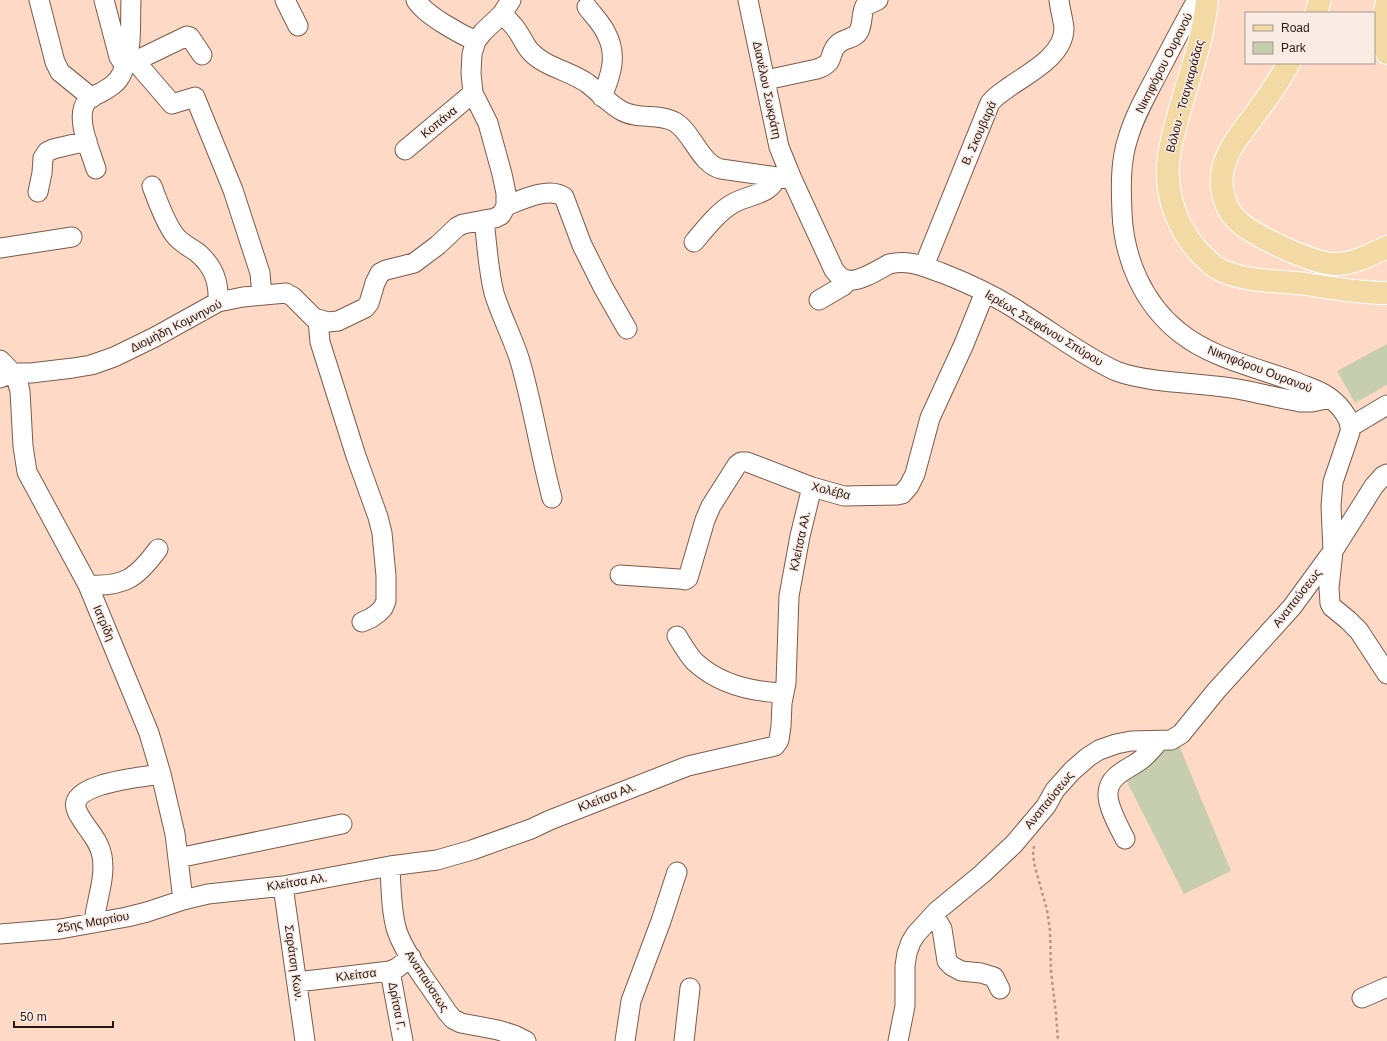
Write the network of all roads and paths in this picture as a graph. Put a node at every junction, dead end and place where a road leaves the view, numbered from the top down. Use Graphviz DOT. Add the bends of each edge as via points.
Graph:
graph roads {
  1 [pos="40,0"];
  2 [pos="104,0"];
  3 [pos="131,0"];
  4 [pos="285,0"];
  5 [pos="416,0"];
  6 [pos="748,0"];
  7 [pos="878,0"];
  8 [pos="1059,0"];
  9 [pos="1197,0"];
  10 [pos="1207,0"];
  11 [pos="1320,0"];
  12 [pos="1387,2"];
  13 [pos="507,7"];
  14 [pos="587,7"];
  15 [pos="1316,12"];
  16 [pos="298,26"];
  17 [pos="476,41"];
  18 [pos="1387,53"];
  19 [pos="202,55"];
  20 [pos="130,63"];
  21 [pos="1288,64"];
  22 [pos="766,80"];
  23 [pos="473,93"];
  24 [pos="602,97"];
  25 [pos="92,98"];
  26 [pos="87,141"];
  27 [pos="405,150"];
  28 [pos="96,169"];
  29 [pos="784,178"];
  30 [pos="152,186"];
  31 [pos="38,192"];
  32 [pos="506,206"];
  33 [pos="484,220"];
  34 [pos="72,237"];
  35 [pos="694,242"];
  36 [pos="1387,247"];
  37 [pos="0,248"];
  38 [pos="924,266"];
  39 [pos="849,280"];
  40 [pos="985,292"];
  41 [pos="1387,293"];
  42 [pos="262,295"];
  43 [pos="819,300"];
  44 [pos="218,302"];
  45 [pos="318,320"];
  46 [pos="627,329"];
  47 [pos="4,371"];
  48 [pos="1330,398"];
  49 [pos="1387,405"];
  50 [pos="1350,427"];
  51 [pos="1387,474"];
  52 [pos="812,487"];
  53 [pos="552,498"];
  54 [pos="158,549"];
  55 [pos="1333,551"];
  56 [pos="620,575"];
  57 [pos="88,585"];
  58 [pos="362,622"];
  59 [pos="677,636"];
  60 [pos="1387,674"];
  61 [pos="784,693"];
  62 [pos="1159,740"];
  63 [pos="161,774"];
  64 [pos="342,824"];
  65 [pos="1125,840"];
  66 [pos="1034,844"];
  67 [pos="178,858"];
  68 [pos="390,866"];
  69 [pos="677,872"];
  70 [pos="283,886"];
  71 [pos="183,900"];
  72 [pos="934,915"];
  73 [pos="94,923"];
  74 [pos="0,934"];
  75 [pos="411,957"];
  76 [pos="390,971"];
  77 [pos="297,982"];
  78 [pos="1387,987"];
  79 [pos="690,988"];
  80 [pos="1000,988"];
  81 [pos="1362,998"];
  82 [pos="305,1041"];
  83 [pos="403,1041"];
  84 [pos="526,1041"];
  85 [pos="625,1041"];
  86 [pos="684,1041"];
  87 [pos="898,1041"];
  88 [pos="1058,1041"];
  1 -- 25 [label="street" via="55,62 60,72"];
  2 -- 20 [label="street" via="119,57"];
  3 -- 20 [label="street"];
  4 -- 16 [label="street"];
  5 -- 17 [label="street" via="424,9 455,31"];
  6 -- 22 [label="street, Διανέλου Σωκράτη"];
  7 -- 22 [label="street" via="865,6 860,29 854,36 835,47 828,64 817,69"];
  8 -- 38 [label="street, Β. Σκουβαρά" via="1064,27 1058,46 1041,65 990,103"];
  9 -- 48 [label="street, Νικηφόρου Ουρανού" via="1146,94 1128,139 1122,168 1121,195 1126,247 1133,268 1153,305 1179,332 1191,340 1228,358 1319,391"];
  10 -- 41 [label="main road, Βόλου - Τσαγκαράδας" via="1204,22 1173,136 1168,165 1168,183 1173,204 1188,238 1214,266 1228,273 1250,278"];
  11 -- 15 [label="main road"];
  12 -- 18 [label="main road" via="1382,40"];
  13 -- 17 [label="street"];
  13 -- 24 [label="street" via="514,26 531,53 587,83"];
  14 -- 24 [label="street" via="606,32 611,45 611,75"];
  17 -- 23 [label="street" via="471,62"];
  19 -- 20 [label="street" via="187,36"];
  20 -- 25 [label="street" via="114,84"];
  20 -- 42 [label="street" via="172,104 195,97 233,190 260,273"];
  21 -- 36 [label="main road" via="1226,159 1221,179 1228,210 1237,221 1259,235 1332,264 1348,263"];
  22 -- 29 [label="street, Διανέλου Σωκράτη"];
  23 -- 27 [label="street, Κοπάνα"];
  23 -- 32 [label="street" via="488,124 506,193"];
  24 -- 29 [label="street" via="623,112 674,122 685,130 709,163 716,168"];
  25 -- 26 [label="street" via="86,102 81,120"];
  26 -- 28 [label="street"];
  26 -- 31 [label="street" via="47,152 43,158"];
  29 -- 35 [label="street" via="774,182 766,190 735,202 720,212"];
  29 -- 39 [label="street" via="834,270 844,280"];
  30 -- 44 [label="street" via="166,222 174,234 197,253 212,270 217,280"];
  32 -- 33 [label="street" via="501,215"];
  32 -- 46 [label="street" via="548,193 564,197 582,245 602,287"];
  33 -- 45 [label="street" via="457,227 414,263 380,273 365,308 338,321"];
  33 -- 53 [label="street" via="494,292 519,360 536,422"];
  34 -- 37 [label="street"];
  38 -- 39 [label="street, Ιερέως Στεφάνου Σπύρου" via="910,262 895,263 859,279"];
  38 -- 40 [label="street, Ιερέως Στεφάνου Σπύρου"];
  39 -- 43 [label="street"];
  40 -- 48 [label="street, Ιερέως Στεφάνου Σπύρου" via="1089,356 1125,374 1170,382 1235,388 1301,402"];
  40 -- 52 [label="street, Χολέβα" via="930,418 915,474 906,491 897,495 851,497"];
  42 -- 44 [label="street, Διομήδη Κομνηνού"];
  42 -- 45 [label="street, Διομήδη Κομνηνού" via="289,295"];
  44 -- 47 [label="street, Διομήδη Κομνηνού" via="155,337 91,365 31,373"];
  45 -- 58 [label="street" via="320,342 382,533 386,601 378,613"];
  47 -- 57 [label="street, Ιατρίδη" via="18,380 27,472"];
  48 -- 50 [label="street, Νικηφόρου Ουρανού" via="1342,411"];
  49 -- 50 [label="street"];
  50 -- 55 [label="street" via="1333,482"];
  51 -- 55 [label="street, Αναπαύσεως" via="1374,486"];
  52 -- 56 [label="street, Χολέβα" via="747,462 739,463 708,513 688,578 685,580"];
  52 -- 61 [label="street, Κλείτσα Αλ." via="789,596"];
  54 -- 57 [label="street" via="141,570 124,582"];
  55 -- 60 [label="street" via="1330,603 1359,632"];
  55 -- 62 [label="street, Αναπαύσεως" via="1292,607 1184,730 1171,740"];
  57 -- 63 [label="street, Ιατρίδη" via="143,717"];
  59 -- 61 [label="street" via="693,661 709,673 752,689"];
  61 -- 68 [label="street, Κλείτσα Αλ." via="779,740 775,746 688,766 472,850 437,860"];
  62 -- 65 [label="street" via="1142,759 1111,782 1108,793 1110,805"];
  62 -- 72 [label="street, Αναπαύσεως" via="1116,744 1088,757 1072,770 1014,844"];
  63 -- 67 [label="street, Ιατρίδη"];
  63 -- 73 [label="street" via="106,783 83,793 76,800 76,809 96,838 103,859 102,882"];
  64 -- 67 [label="street"];
  66 -- 88 [label="path" via="1033,855 1050,930"];
  67 -- 71 [label="street, Ιατρίδη"];
  68 -- 70 [label="street, Κλείτσα Αλ."];
  68 -- 75 [label="street, Αναπαύσεως" via="395,924"];
  69 -- 85 [label="street" via="631,1001"];
  70 -- 71 [label="street, Κλείτσα Αλ." via="208,894"];
  70 -- 77 [label="street, Σαράτση Κων."];
  71 -- 73 [label="street, 25ης Μαρτίου" via="147,912"];
  72 -- 80 [label="street" via="942,928 947,962 961,970 994,977"];
  72 -- 87 [label="street, Αναπαύσεως" via="916,934 907,952 905,1006"];
  73 -- 74 [label="street, 25ης Μαρτίου"];
  75 -- 76 [label="street, Κλείτσα"];
  75 -- 84 [label="street, Αναπαύσεως" via="453,1019 509,1033"];
  76 -- 77 [label="street, Κλείτσα"];
  76 -- 83 [label="street, Δρίτσα Γ."];
  77 -- 82 [label="street, Σαράτση Κων."];
  78 -- 81 [label="street"];
  79 -- 86 [label="street"];
}
